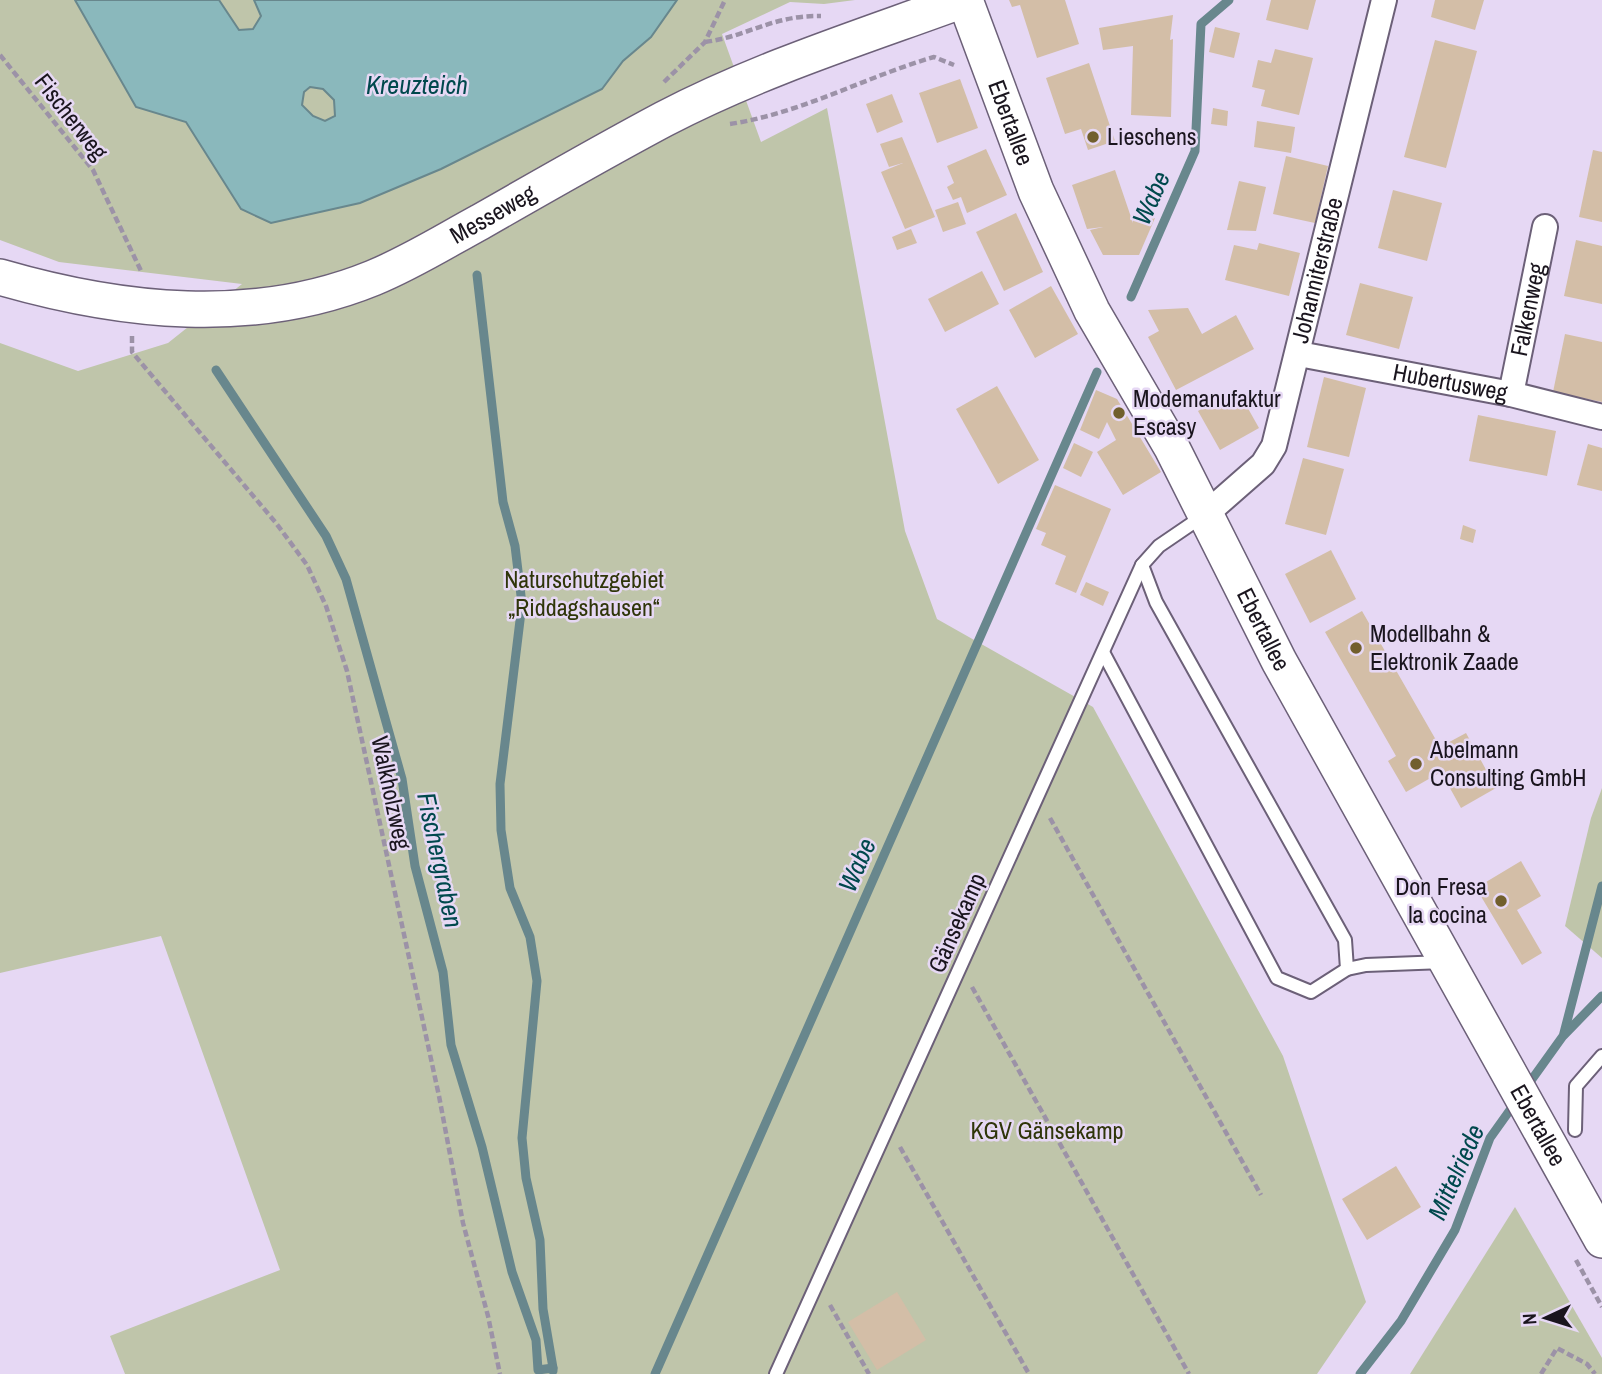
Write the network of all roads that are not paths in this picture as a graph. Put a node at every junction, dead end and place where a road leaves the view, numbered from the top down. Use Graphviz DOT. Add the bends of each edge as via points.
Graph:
graph roads {
  1 [pos="964,0"];
  2 [pos="1384,0"];
  3 [pos="1545,227"];
  4 [pos="0,277"];
  5 [pos="1299,354"];
  6 [pos="1511,394"];
  7 [pos="1602,416"];
  8 [pos="1206,514"];
  9 [pos="1142,565"];
  10 [pos="1104,654"];
  11 [pos="1447,962"];
  12 [pos="1347,969"];
  13 [pos="1602,1056"];
  14 [pos="1575,1130"];
  15 [pos="1602,1240"];
  16 [pos="776,1374"];
  1 -- 4 [label="main road, Messeweg" via="745,79 372,279 320,295 256,307 141,294 53,292"];
  1 -- 8 [label="main road, Ebertallee" via="1056,239"];
  2 -- 5 [label="street, Johanniterstraße"];
  3 -- 6 [label="street, Falkenweg"];
  5 -- 6 [label="street, Hubertusweg"];
  5 -- 8 [label="street, Johanniterstraße" via="1274,446 1263,464"];
  6 -- 7 [label="street, Hubertusweg"];
  8 -- 9 [label="lane, Gänsekamp" via="1159,546"];
  8 -- 11 [label="main road, Ebertallee" via="1279,661"];
  9 -- 10 [label="lane, Gänsekamp"];
  9 -- 12 [label="lane" via="1156,602 1345,940"];
  10 -- 12 [label="lane" via="1277,978 1311,992"];
  10 -- 16 [label="lane, Gänsekamp"];
  11 -- 12 [label="lane"];
  11 -- 15 [label="main road, Ebertallee"];
  13 -- 14 [label="lane" via="1576,1086"];
}
